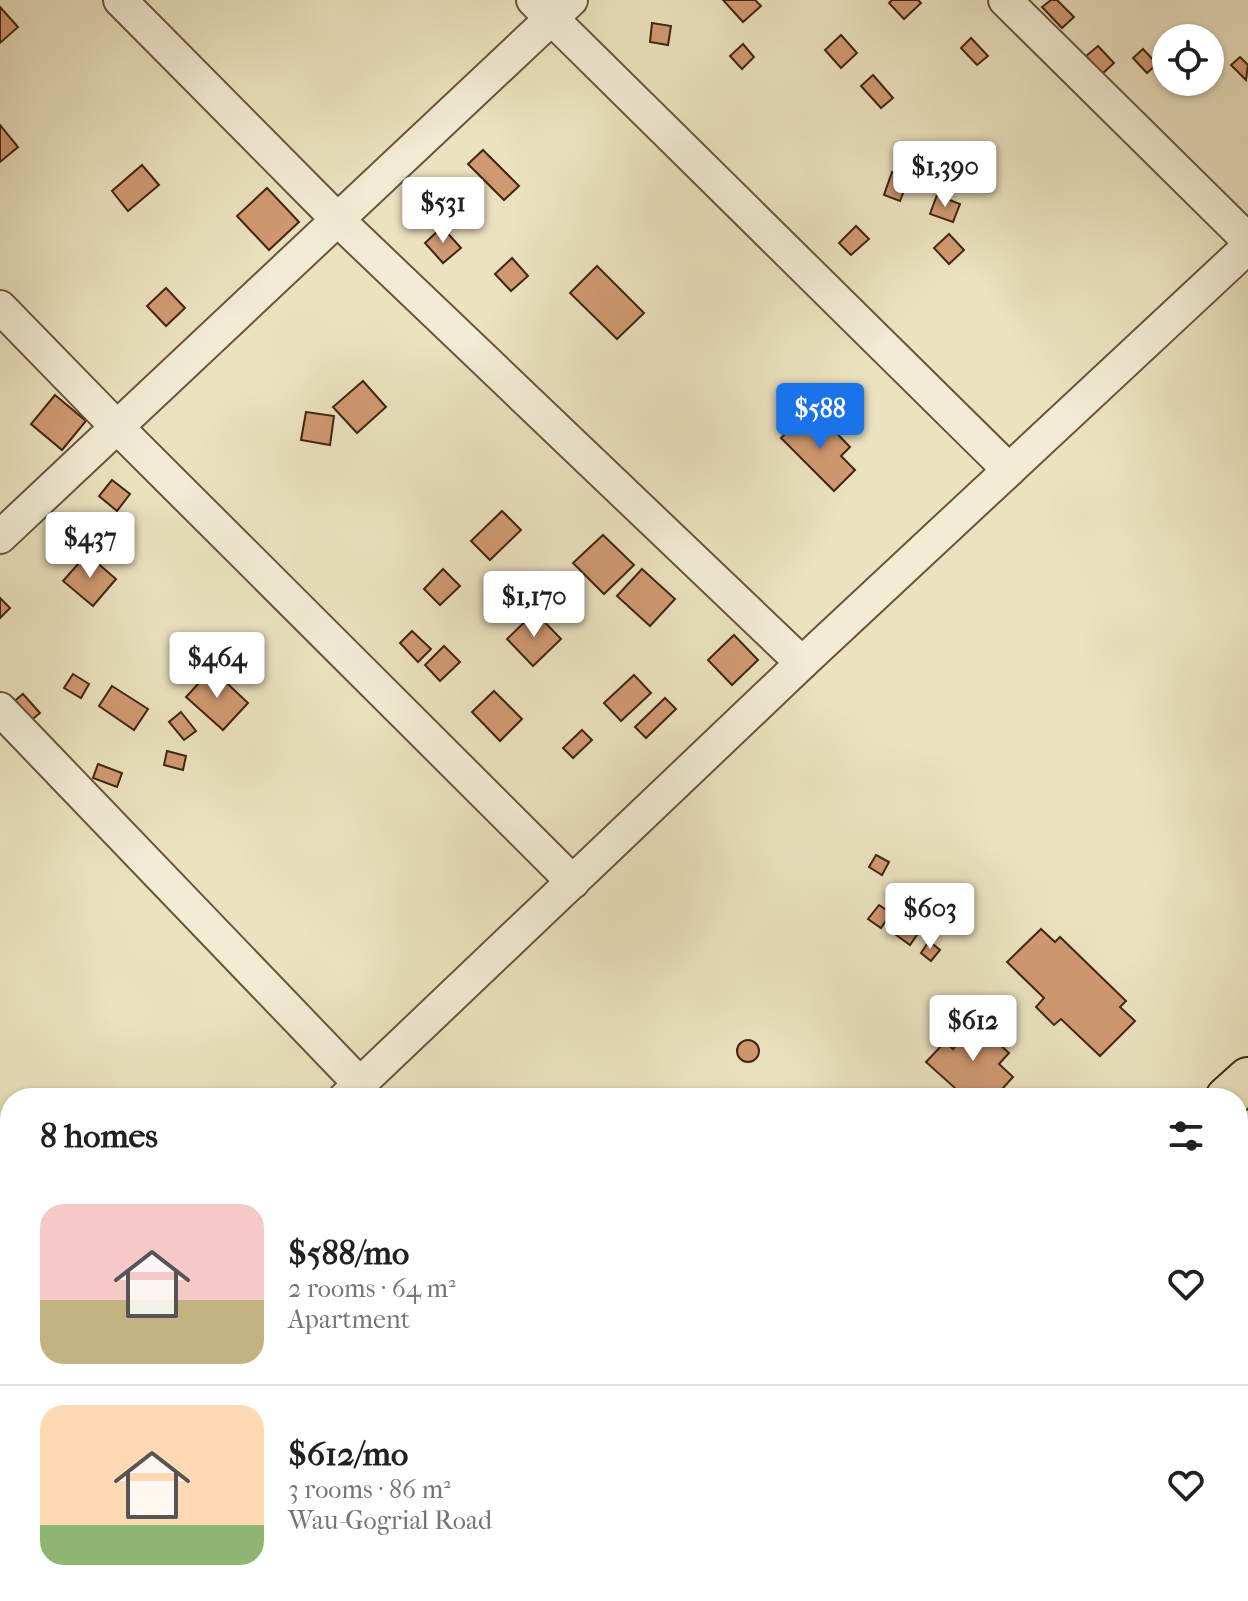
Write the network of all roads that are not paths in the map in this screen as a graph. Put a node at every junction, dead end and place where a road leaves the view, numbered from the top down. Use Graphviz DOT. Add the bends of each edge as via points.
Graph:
graph roads {
  1 [pos="120,0"];
  2 [pos="1005,0"];
  3 [pos="551,6"];
  4 [pos="338,220"];
  5 [pos="1248,240"];
  6 [pos="1248,247"];
  7 [pos="0,307"];
  8 [pos="117,427"];
  9 [pos="1009,470"];
  10 [pos="0,537"];
  11 [pos="802,663"];
  12 [pos="4,722"];
  13 [pos="573,882"];
  14 [pos="349,1088"];
  15 [pos="355,1088"];
  1 -- 4 [label="street"];
  2 -- 5 [label="street"];
  3 -- 4 [label="street"];
  3 -- 9 [label="street"];
  4 -- 8 [label="street"];
  4 -- 11 [label="street"];
  6 -- 9 [label="street"];
  7 -- 8 [label="street"];
  8 -- 10 [label="street"];
  8 -- 13 [label="street"];
  9 -- 11 [label="street"];
  11 -- 13 [label="street"];
  12 -- 14 [label="street"];
  13 -- 15 [label="street"];
}
